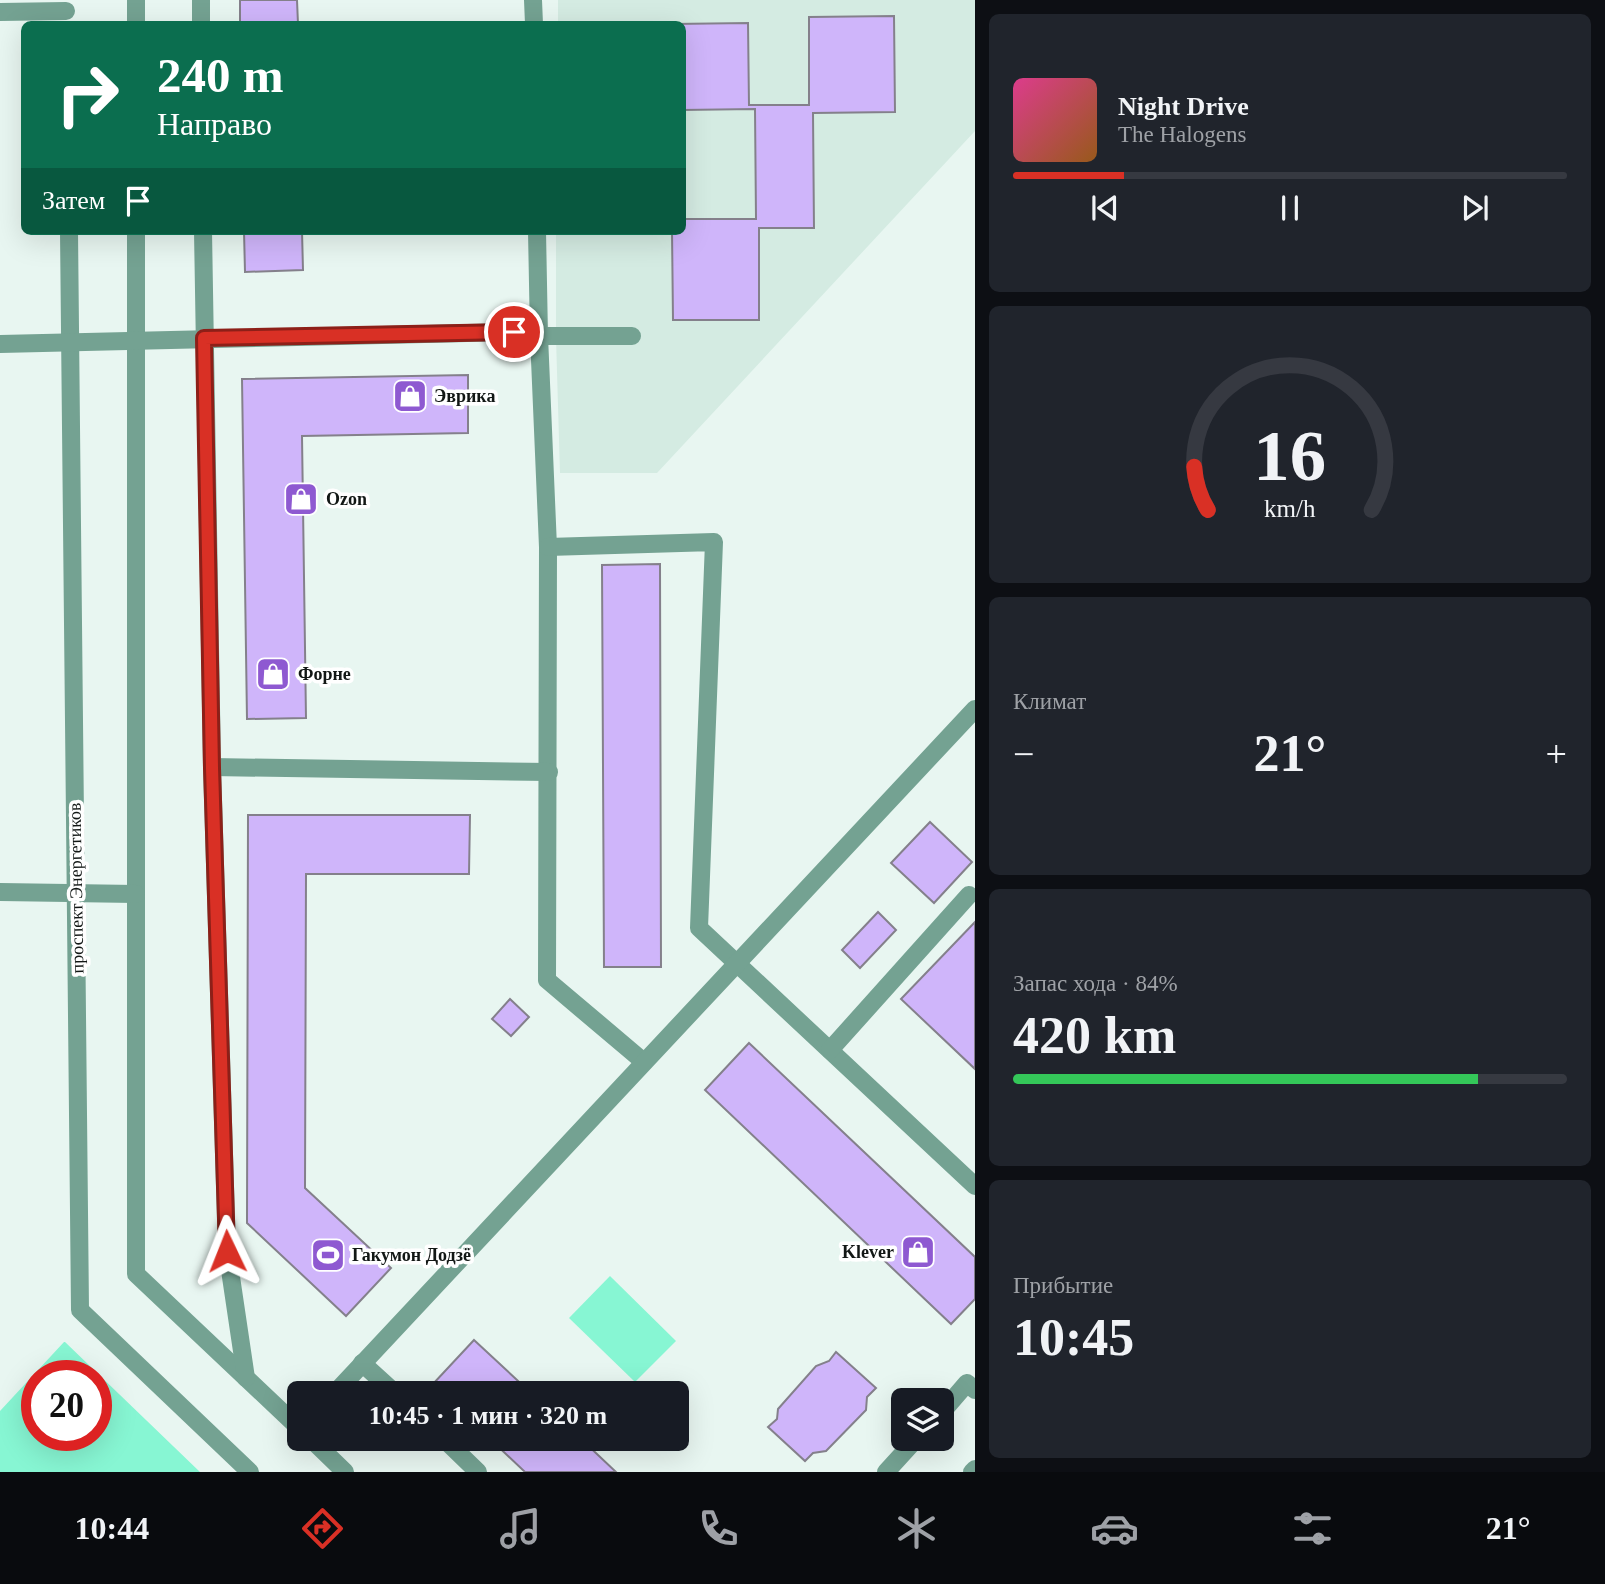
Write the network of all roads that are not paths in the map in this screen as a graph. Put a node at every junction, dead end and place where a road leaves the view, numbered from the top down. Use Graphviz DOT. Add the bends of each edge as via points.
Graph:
graph roads {
  1 [pos="136,0"];
  2 [pos="201,0"];
  3 [pos="533,0"];
  4 [pos="0,12"];
  5 [pos="66,12"];
  6 [pos="136,21"];
  7 [pos="201,21"];
  8 [pos="534,21"];
  9 [pos="69,235"];
  10 [pos="136,235"];
  11 [pos="203,235"];
  12 [pos="537,235"];
  13 [pos="539,336"];
  14 [pos="632,336"];
  15 [pos="204,338"];
  16 [pos="136,340"];
  17 [pos="70,341"];
  18 [pos="0,344"];
  19 [pos="548,547"];
  20 [pos="971,721"];
  21 [pos="212,768"];
  22 [pos="549,772"];
  23 [pos="0,892"];
  24 [pos="76,893"];
  25 [pos="136,894"];
  26 [pos="969,895"];
  27 [pos="735,965"];
  28 [pos="830,1050"];
  29 [pos="644,1062"];
  30 [pos="975,1186"];
  31 [pos="362,1363"];
  32 [pos="246,1378"];
  33 [pos="346,1381"];
  34 [pos="382,1381"];
  35 [pos="975,1390"];
  36 [pos="954,1398"];
  37 [pos="287,1417"];
  38 [pos="323,1451"];
  39 [pos="456,1451"];
  40 [pos="905,1451"];
  41 [pos="250,1472"];
  42 [pos="345,1472"];
  43 [pos="478,1472"];
  44 [pos="886,1472"];
  1 -- 6 [label="street"];
  2 -- 7 [label="street"];
  3 -- 8 [label="street"];
  4 -- 5 [label="street"];
  9 -- 17 [label="street, проспект Энергетиков"];
  10 -- 16 [label="street"];
  11 -- 15 [label="street"];
  12 -- 13 [label="street"];
  13 -- 14 [label="street"];
  13 -- 15 [label="street" via="514,332"];
  13 -- 19 [label="street"];
  15 -- 16 [label="street"];
  15 -- 21 [label="street"];
  16 -- 17 [label="street"];
  16 -- 25 [label="street"];
  17 -- 18 [label="street"];
  17 -- 24 [label="street, проспект Энергетиков"];
  19 -- 22 [label="street"];
  19 -- 27 [label="street" via="714,542 699,929"];
  20 -- 27 [label="street"];
  21 -- 22 [label="street"];
  21 -- 32 [label="street" via="227,1251"];
  22 -- 29 [label="street" via="547,979"];
  23 -- 24 [label="street"];
  24 -- 25 [label="street"];
  24 -- 41 [label="street, проспект Энергетиков" via="80,1310"];
  25 -- 32 [label="street" via="136,1274"];
  26 -- 28 [label="street"];
  27 -- 28 [label="street"];
  27 -- 29 [label="street"];
  28 -- 30 [label="street"];
  29 -- 31 [label="street"];
  31 -- 33 [label="street"];
  31 -- 34 [label="street"];
  32 -- 37 [label="street"];
  35 -- 36 [label="street" via="967,1383"];
  38 -- 42 [label="street"];
  39 -- 43 [label="street"];
  40 -- 44 [label="street"];
}
